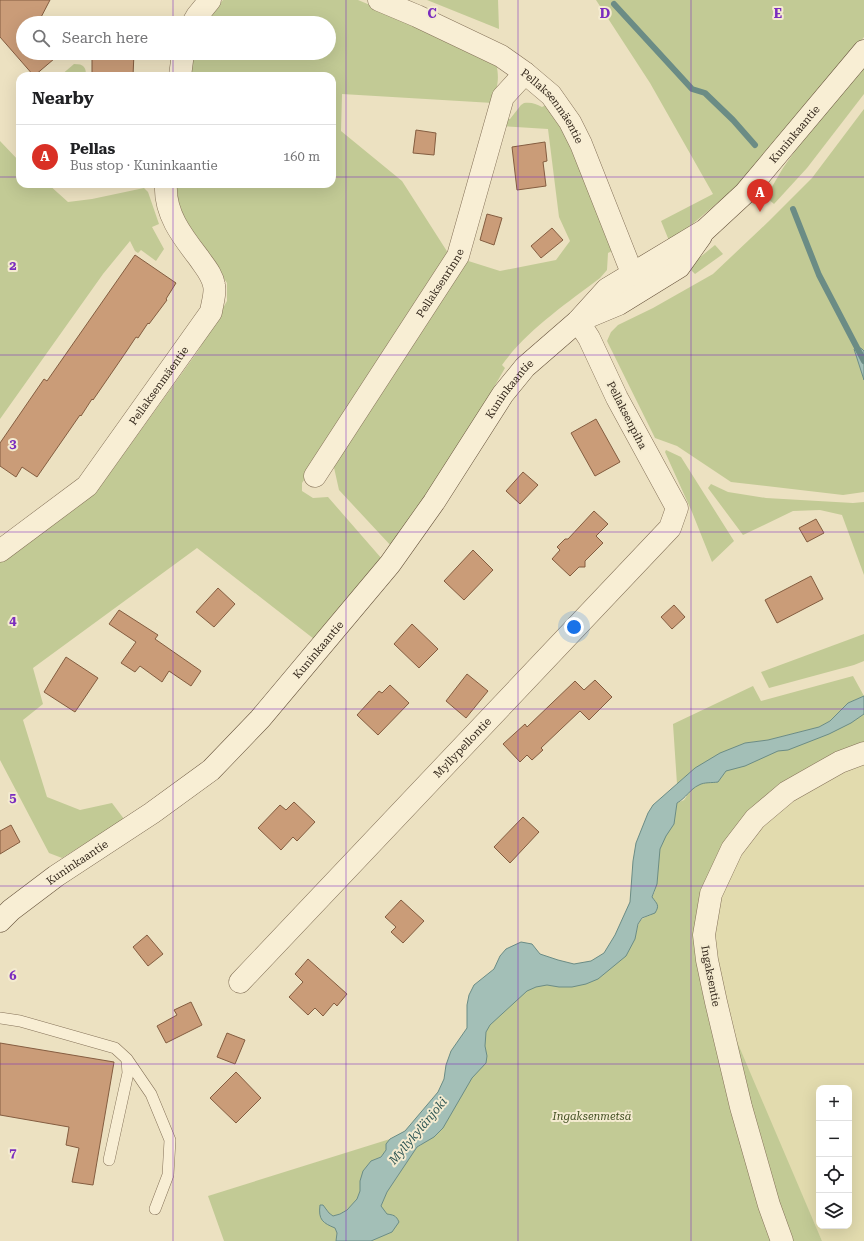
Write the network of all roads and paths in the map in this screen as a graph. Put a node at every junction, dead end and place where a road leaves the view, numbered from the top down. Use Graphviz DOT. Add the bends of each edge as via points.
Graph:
graph roads {
  1 [pos="210,0"];
  2 [pos="379,0"];
  3 [pos="196,16"];
  4 [pos="864,51"];
  5 [pos="182,60"];
  6 [pos="181,72"];
  7 [pos="525,73"];
  8 [pos="166,188"];
  9 [pos="637,281"];
  10 [pos="578,321"];
  11 [pos="314,476"];
  12 [pos="677,508"];
  13 [pos="0,551"];
  14 [pos="864,753"];
  15 [pos="0,921"];
  16 [pos="240,982"];
  17 [pos="0,1018"];
  18 [pos="127,1059"];
  19 [pos="110,1160"];
  20 [pos="155,1209"];
  21 [pos="782,1241"];
  1 -- 3 [label="street"];
  2 -- 7 [label="street, Pellaksenmäentie" via="494,52"];
  4 -- 9 [label="street, Kuninkaantie" via="745,193 704,230 679,267"];
  5 -- 6 [label="street"];
  7 -- 9 [label="street, Pellaksenmäentie" via="551,95 570,122"];
  7 -- 11 [label="street, Pellaksenrinne" via="503,97 458,256"];
  8 -- 13 [label="street, Pellaksenmäentie" via="170,212 179,232 211,274 214,286 211,312 87,486"];
  9 -- 10 [label="street, Kuninkaantie" via="619,304"];
  10 -- 12 [label="street, Pellaksenpiha"];
  10 -- 15 [label="street, Kuninkaantie" via="525,366 503,394 434,502 390,564 260,719 211,770 152,813 56,876"];
  12 -- 16 [label="street, Myllypellontie" via="670,528"];
  14 -- 21 [label="street, Ingaksentie" via="840,762 787,792 755,819 732,849 711,894 704,935 716,1002 741,1107"];
  17 -- 18 [label="lane" via="20,1021 115,1048"];
  18 -- 19 [label="lane" via="128,1073"];
  18 -- 20 [label="lane" via="151,1094 170,1140 168,1175"];
}
